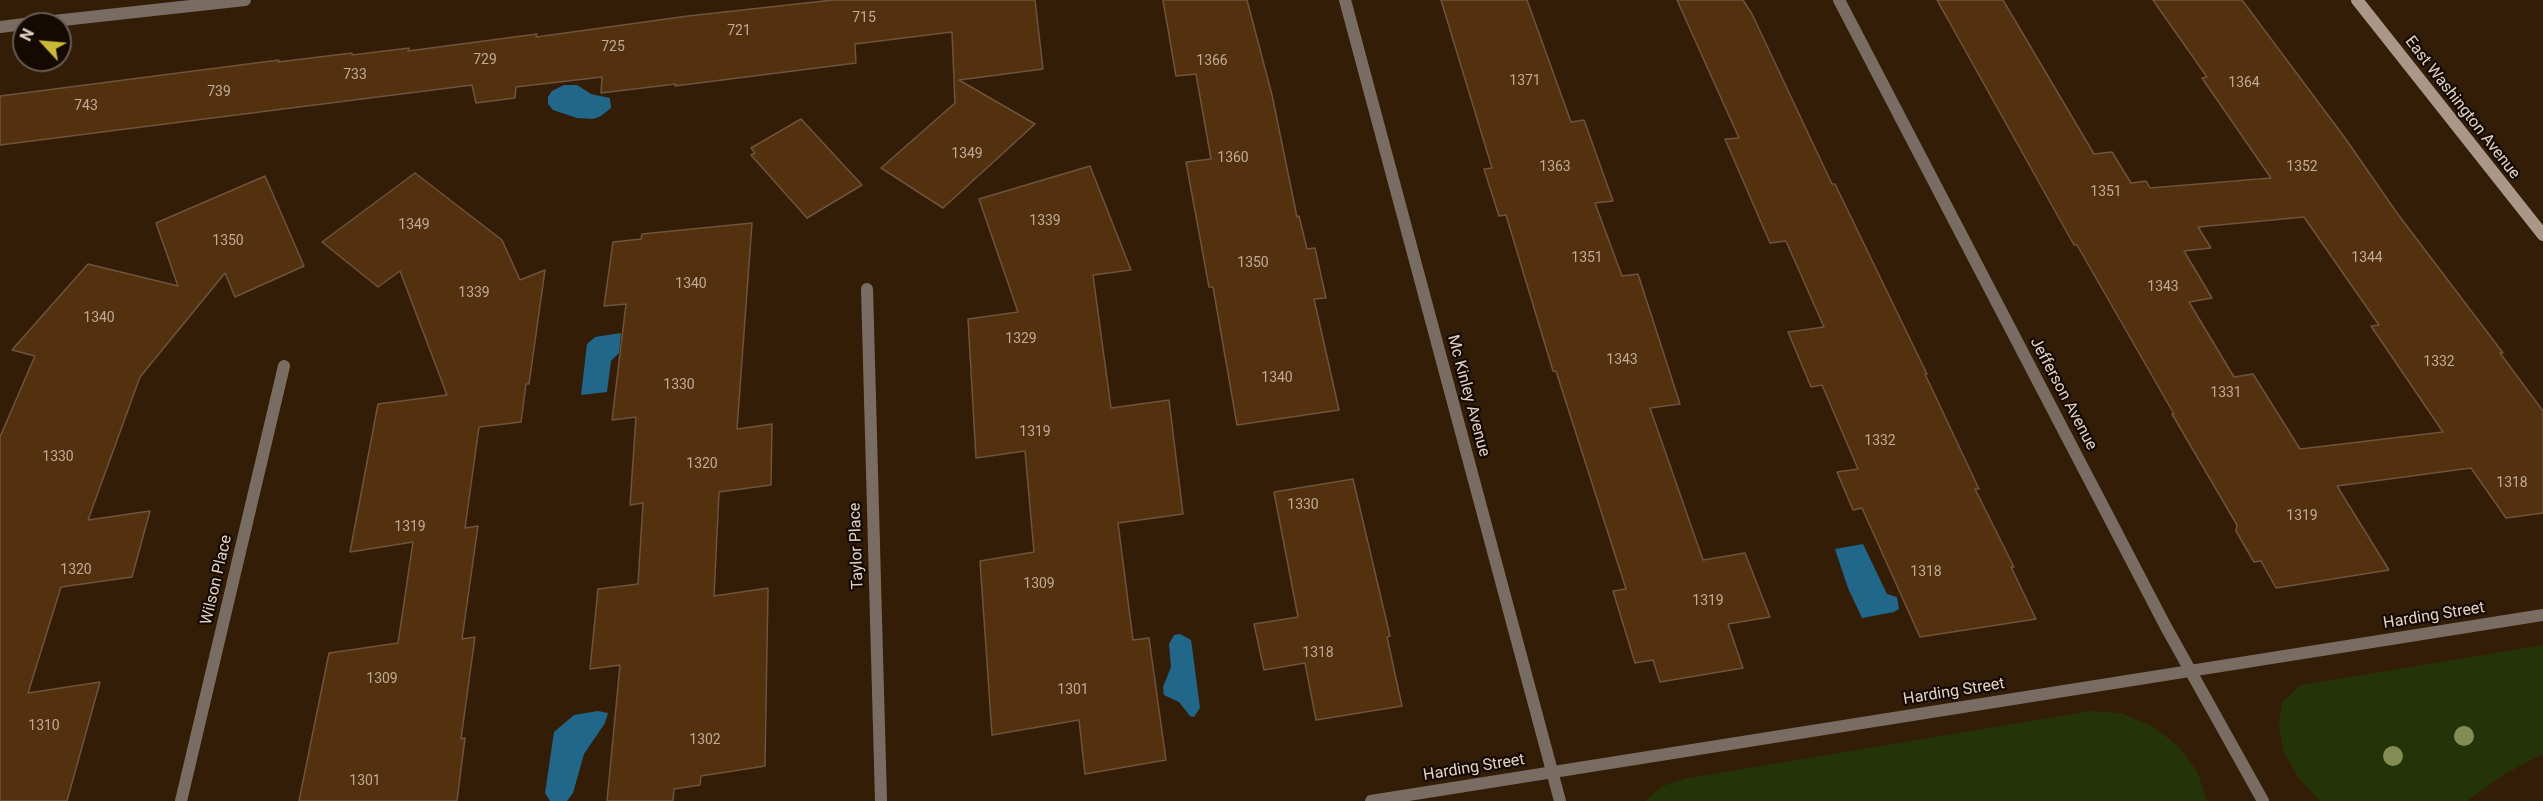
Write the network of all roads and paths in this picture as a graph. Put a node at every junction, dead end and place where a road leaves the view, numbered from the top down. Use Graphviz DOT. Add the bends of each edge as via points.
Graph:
graph roads {
  1 [pos="245,0"];
  2 [pos="1345,0"];
  3 [pos="1839,0"];
  4 [pos="2357,0"];
  5 [pos="72,19"];
  6 [pos="2543,235"];
  7 [pos="867,289"];
  8 [pos="284,366"];
  9 [pos="2543,615"];
  10 [pos="2191,672"];
  11 [pos="1552,772"];
  12 [pos="182,801"];
  13 [pos="881,801"];
  14 [pos="1371,801"];
  15 [pos="1560,801"];
  16 [pos="2263,801"];
  1 -- 5 [label="street"];
  2 -- 11 [label="street, Mc Kinley Avenue"];
  3 -- 10 [label="street, Jefferson Avenue"];
  4 -- 6 [label="main road, East Washington Avenue"];
  7 -- 13 [label="street, Taylor Place"];
  8 -- 12 [label="street, Wilson Place"];
  9 -- 10 [label="street, Harding Street"];
  10 -- 11 [label="street, Harding Street"];
  10 -- 16 [label="street, Jefferson Avenue"];
  11 -- 14 [label="street, Harding Street"];
  11 -- 15 [label="street, Mc Kinley Avenue"];
}
